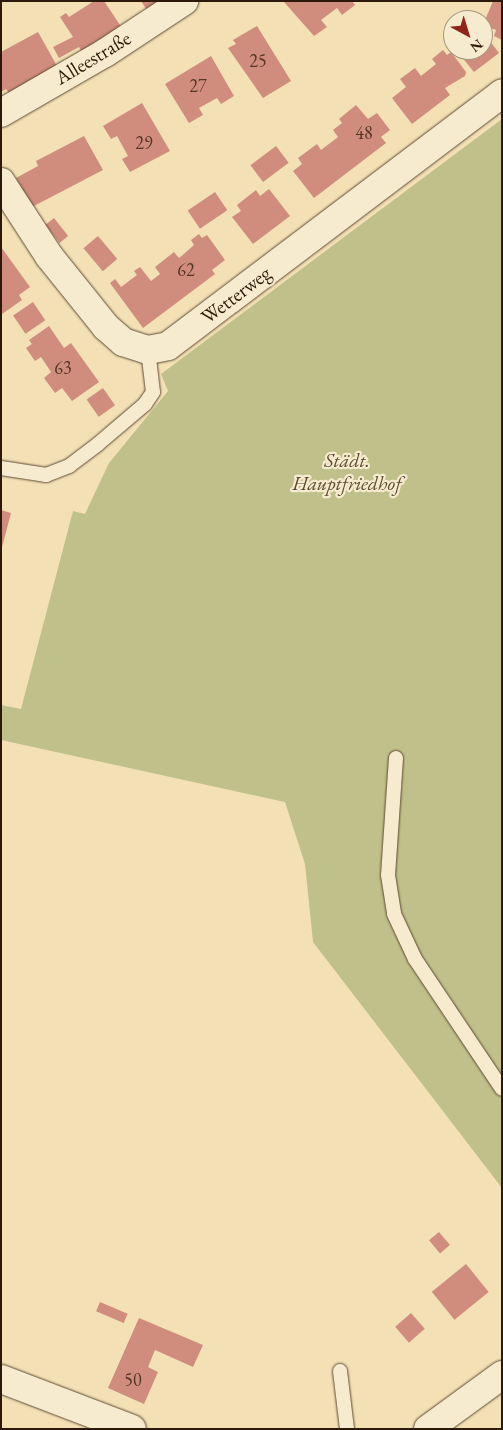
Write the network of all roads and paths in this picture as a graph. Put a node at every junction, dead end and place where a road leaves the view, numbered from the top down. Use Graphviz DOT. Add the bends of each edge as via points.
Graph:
graph roads {
  1 [pos="184,1"];
  2 [pos="502,93"];
  3 [pos="1,112"];
  4 [pos="1,182"];
  5 [pos="148,350"];
  6 [pos="1,468"];
  7 [pos="396,758"];
  8 [pos="502,1089"];
  9 [pos="340,1371"];
  10 [pos="502,1375"];
  11 [pos="1,1379"];
  12 [pos="132,1429"];
  13 [pos="347,1429"];
  14 [pos="428,1429"];
  1 -- 3 [label="street, Alleestraße" via="105,53"];
  2 -- 5 [label="street, Wetterweg" via="168,346"];
  4 -- 5 [label="street" via="49,256 106,327 123,342"];
  5 -- 6 [label="lane" via="153,392 145,404 98,444 70,466 46,475"];
  7 -- 8 [label="lane" via="388,875 394,914 415,959"];
  9 -- 13 [label="lane"];
  10 -- 14 [label="street"];
  11 -- 12 [label="street"];
}
